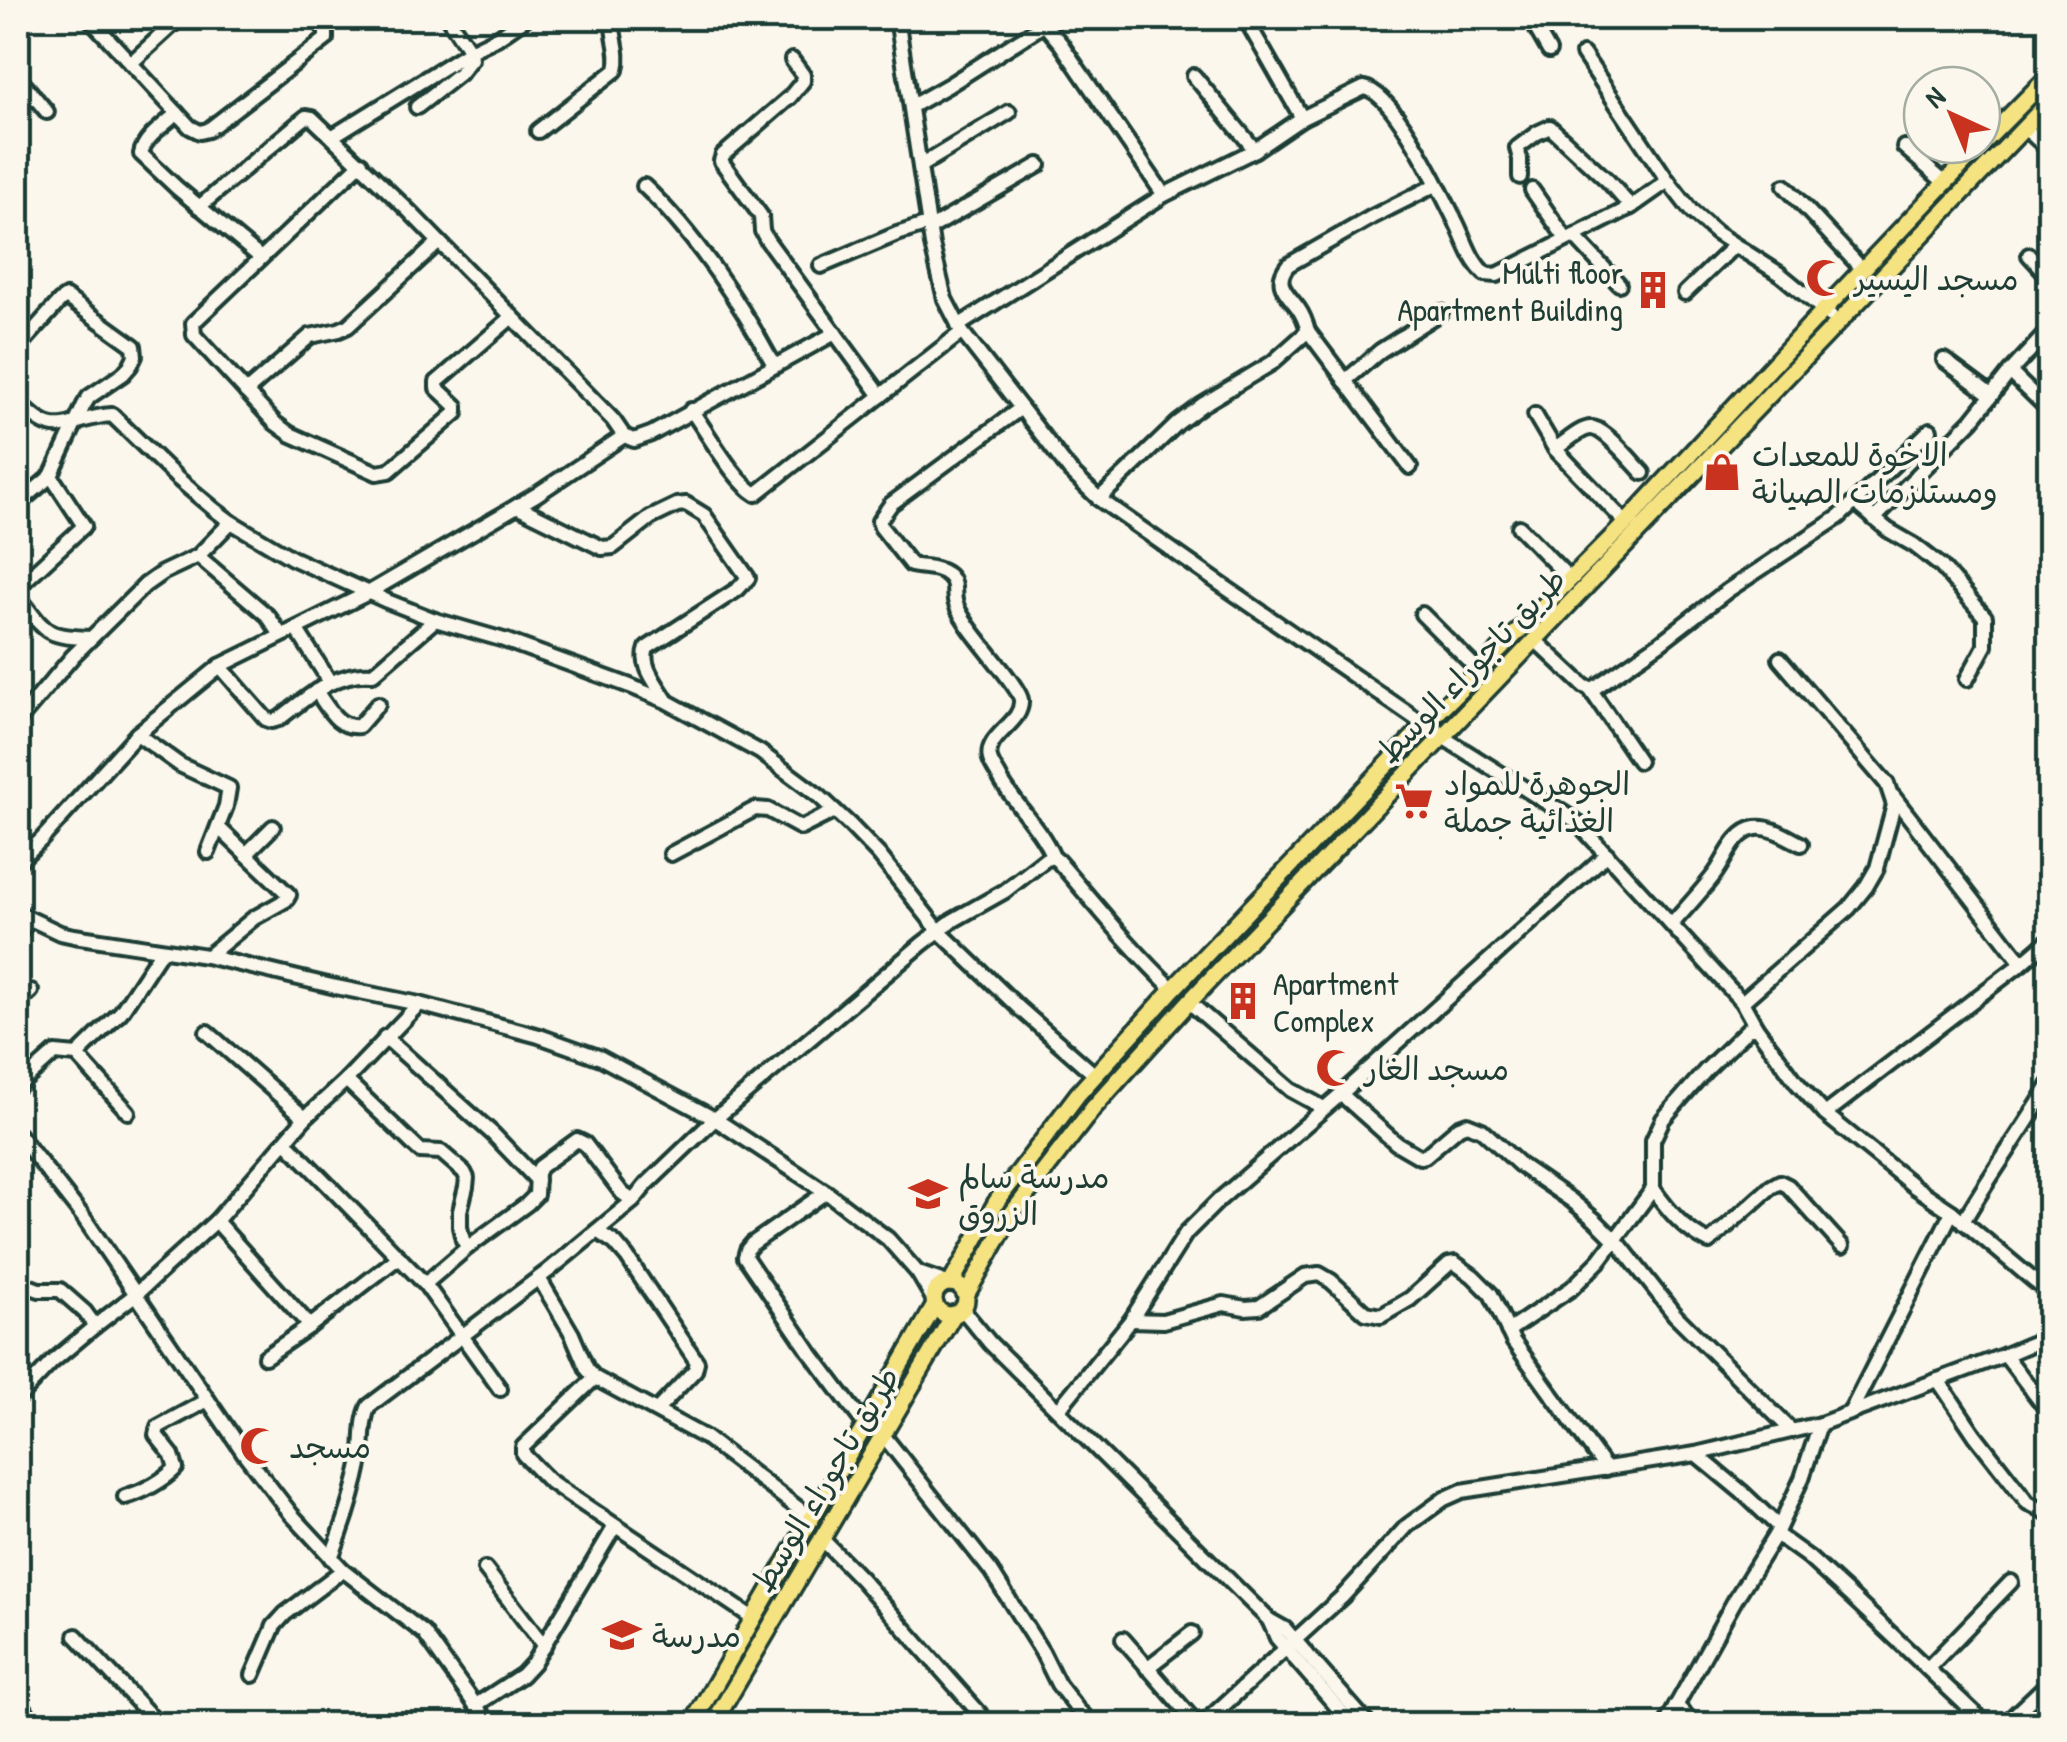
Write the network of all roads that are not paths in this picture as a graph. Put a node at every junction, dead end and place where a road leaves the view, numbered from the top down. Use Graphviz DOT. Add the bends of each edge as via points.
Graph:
graph roads {
  1 [pos="89,18"];
  2 [pos="180,18"];
  3 [pos="317,18"];
  4 [pos="448,18"];
  5 [pos="526,18"];
  6 [pos="613,18"];
  7 [pos="897,18"];
  8 [pos="1245,18"];
  9 [pos="1530,18"];
  10 [pos="1049,21"];
  11 [pos="470,51"];
  12 [pos="1549,51"];
  13 [pos="1583,54"];
  14 [pos="792,60"];
  15 [pos="132,63"];
  16 [pos="2050,74"];
  17 [pos="1194,76"];
  18 [pos="18,78"];
  19 [pos="2050,101"];
  20 [pos="912,106"];
  21 [pos="417,107"];
  22 [pos="46,112"];
  23 [pos="1009,112"];
  24 [pos="178,113"];
  25 [pos="1302,118"];
  26 [pos="2002,124"];
  27 [pos="2024,127"];
  28 [pos="538,131"];
  29 [pos="332,136"];
  30 [pos="1254,150"];
  31 [pos="2050,151"];
  32 [pos="361,164"];
  33 [pos="1039,165"];
  34 [pos="1924,165"];
  35 [pos="1962,165"];
  36 [pos="920,166"];
  37 [pos="1520,178"];
  38 [pos="1668,182"];
  39 [pos="1944,183"];
  40 [pos="644,186"];
  41 [pos="1436,186"];
  42 [pos="1785,186"];
  43 [pos="1532,190"];
  44 [pos="1164,195"];
  45 [pos="199,207"];
  46 [pos="1631,208"];
  47 [pos="929,227"];
  48 [pos="1570,238"];
  49 [pos="440,242"];
  50 [pos="1734,246"];
  51 [pos="2029,255"];
  52 [pos="260,258"];
  53 [pos="820,266"];
  54 [pos="1862,269"];
  55 [pos="2050,278"];
  56 [pos="1619,284"];
  57 [pos="1685,292"];
  58 [pos="1824,310"];
  59 [pos="1441,312"];
  60 [pos="512,316"];
  61 [pos="1837,321"];
  62 [pos="960,329"];
  63 [pos="2050,329"];
  64 [pos="1308,330"];
  65 [pos="834,333"];
  66 [pos="18,348"];
  67 [pos="1944,360"];
  68 [pos="774,365"];
  69 [pos="2010,372"];
  70 [pos="1345,381"];
  71 [pos="246,392"];
  72 [pos="1991,395"];
  73 [pos="880,396"];
  74 [pos="18,400"];
  75 [pos="1021,408"];
  76 [pos="691,410"];
  77 [pos="2050,411"];
  78 [pos="1535,415"];
  79 [pos="76,425"];
  80 [pos="1930,430"];
  81 [pos="624,436"];
  82 [pos="1556,449"];
  83 [pos="1410,467"];
  84 [pos="1643,473"];
  85 [pos="51,476"];
  86 [pos="1098,500"];
  87 [pos="1856,502"];
  88 [pos="18,504"];
  89 [pos="518,506"];
  90 [pos="1874,519"];
  91 [pos="231,522"];
  92 [pos="1626,523"];
  93 [pos="1519,527"];
  94 [pos="198,556"];
  95 [pos="1570,579"];
  96 [pos="18,587"];
  97 [pos="368,593"];
  98 [pos="18,596"];
  99 [pos="1422,614"];
  100 [pos="435,620"];
  101 [pos="297,630"];
  102 [pos="281,635"];
  103 [pos="92,638"];
  104 [pos="1534,639"];
  105 [pos="1780,659"];
  106 [pos="220,666"];
  107 [pos="1479,671"];
  108 [pos="1967,678"];
  109 [pos="330,682"];
  110 [pos="1590,688"];
  111 [pos="316,692"];
  112 [pos="666,701"];
  113 [pos="378,704"];
  114 [pos="18,721"];
  115 [pos="1425,726"];
  116 [pos="137,734"];
  117 [pos="1441,736"];
  118 [pos="1639,761"];
  119 [pos="1892,794"];
  120 [pos="835,811"];
  121 [pos="274,826"];
  122 [pos="218,827"];
  123 [pos="1801,844"];
  124 [pos="208,852"];
  125 [pos="246,854"];
  126 [pos="671,854"];
  127 [pos="1607,854"];
  128 [pos="1053,858"];
  129 [pos="18,862"];
  130 [pos="24,917"];
  131 [pos="1672,924"];
  132 [pos="938,932"];
  133 [pos="18,933"];
  134 [pos="2050,939"];
  135 [pos="162,950"];
  136 [pos="208,956"];
  137 [pos="2022,962"];
  138 [pos="1173,989"];
  139 [pos="31,991"];
  140 [pos="18,1002"];
  141 [pos="1189,1002"];
  142 [pos="1742,1002"];
  143 [pos="419,1004"];
  144 [pos="1756,1027"];
  145 [pos="207,1032"];
  146 [pos="385,1038"];
  147 [pos="77,1055"];
  148 [pos="1095,1074"];
  149 [pos="346,1080"];
  150 [pos="2050,1084"];
  151 [pos="18,1086"];
  152 [pos="1342,1094"];
  153 [pos="1324,1108"];
  154 [pos="128,1112"];
  155 [pos="1826,1114"];
  156 [pos="305,1118"];
  157 [pos="715,1118"];
  158 [pos="18,1134"];
  159 [pos="286,1142"];
  160 [pos="537,1180"];
  161 [pos="1653,1189"];
  162 [pos="826,1192"];
  163 [pos="633,1201"];
  164 [pos="1957,1217"];
  165 [pos="216,1221"];
  166 [pos="597,1230"];
  167 [pos="1615,1240"];
  168 [pos="1842,1246"];
  169 [pos="468,1247"];
  170 [pos="399,1256"];
  171 [pos="918,1273"];
  172 [pos="539,1278"];
  173 [pos="18,1282"];
  174 [pos="949,1283"];
  175 [pos="425,1284"];
  176 [pos="136,1294"];
  177 [pos="2050,1294"];
  178 [pos="935,1304"];
  179 [pos="961,1306"];
  180 [pos="1131,1320"];
  181 [pos="95,1326"];
  182 [pos="310,1326"];
  183 [pos="1508,1331"];
  184 [pos="462,1334"];
  185 [pos="2050,1336"];
  186 [pos="2005,1355"];
  187 [pos="265,1356"];
  188 [pos="595,1378"];
  189 [pos="1938,1380"];
  190 [pos="500,1389"];
  191 [pos="18,1398"];
  192 [pos="208,1400"];
  193 [pos="657,1410"];
  194 [pos="1058,1410"];
  195 [pos="1850,1412"];
  196 [pos="2050,1414"];
  197 [pos="1820,1424"];
  198 [pos="865,1426"];
  199 [pos="1792,1431"];
  200 [pos="883,1435"];
  201 [pos="1696,1454"];
  202 [pos="1606,1468"];
  203 [pos="125,1497"];
  204 [pos="2050,1514"];
  205 [pos="811,1518"];
  206 [pos="615,1526"];
  207 [pos="1777,1530"];
  208 [pos="822,1538"];
  209 [pos="331,1558"];
  210 [pos="485,1569"];
  211 [pos="343,1570"];
  212 [pos="2011,1582"];
  213 [pos="753,1618"];
  214 [pos="1192,1633"];
  215 [pos="76,1636"];
  216 [pos="1122,1639"];
  217 [pos="1291,1644"];
  218 [pos="544,1646"];
  219 [pos="1147,1668"];
  220 [pos="1928,1668"];
  221 [pos="254,1675"];
  222 [pos="2043,1688"];
  223 [pos="18,1697"];
  224 [pos="476,1705"];
  225 [pos="1676,1705"];
  226 [pos="34,1724"];
  227 [pos="158,1724"];
  228 [pos="489,1724"];
  229 [pos="692,1724"];
  230 [pos="713,1724"];
  231 [pos="989,1724"];
  232 [pos="1093,1724"];
  233 [pos="1200,1724"];
  234 [pos="1352,1724"];
  235 [pos="1368,1724"];
  236 [pos="1666,1724"];
  237 [pos="1694,1724"];
  238 [pos="1986,1724"];
  239 [pos="2005,1724"];
  1 -- 15 [label="street"];
  2 -- 15 [label="street"];
  3 -- 24 [label="street" via="326,39 208,130 194,130"];
  4 -- 11 [label="street"];
  5 -- 11 [label="street"];
  6 -- 28 [label="street" via="616,70"];
  7 -- 20 [label="street"];
  8 -- 25 [label="street"];
  9 -- 12 [label="street"];
  10 -- 20 [label="street"];
  10 -- 44 [label="street"];
  11 -- 21 [label="street" via="459,74"];
  11 -- 29 [label="street"];
  13 -- 38 [label="street"];
  14 -- 65 [label="street" via="803,81 720,160"];
  15 -- 24 [label="street"];
  16 -- 26 [label="main road"];
  17 -- 30 [label="street"];
  18 -- 22 [label="street"];
  19 -- 27 [label="main road, طريق تاجوراء الوسط"];
  20 -- 36 [label="street"];
  23 -- 36 [label="street"];
  24 -- 45 [label="street" via="146,141 142,154"];
  25 -- 30 [label="street"];
  25 -- 41 [label="street" via="1371,89 1396,116"];
  27 -- 31 [label="street"];
  27 -- 61 [label="main road, طريق تاجوراء الوسط"];
  29 -- 32 [label="street"];
  29 -- 45 [label="street" via="306,117"];
  30 -- 44 [label="street"];
  32 -- 49 [label="street"];
  32 -- 52 [label="street"];
  33 -- 47 [label="street"];
  34 -- 39 [label="street"];
  35 -- 39 [label="main road"];
  36 -- 47 [label="street"];
  37 -- 46 [label="street" via="1517,148 1550,127"];
  38 -- 46 [label="street"];
  38 -- 50 [label="street"];
  39 -- 54 [label="main road"];
  40 -- 68 [label="street" via="722,281"];
  41 -- 48 [label="street" via="1484,274 1497,275"];
  41 -- 64 [label="street" via="1288,265 1284,292"];
  42 -- 54 [label="street"];
  43 -- 48 [label="street"];
  44 -- 62 [label="street"];
  45 -- 52 [label="street"];
  46 -- 48 [label="street"];
  47 -- 53 [label="street"];
  47 -- 62 [label="street" via="945,299"];
  48 -- 56 [label="street"];
  49 -- 60 [label="street"];
  49 -- 71 [label="street" via="348,326 306,339"];
  50 -- 57 [label="street"];
  50 -- 58 [label="street"];
  51 -- 55 [label="street"];
  52 -- 71 [label="street" via="193,323 194,335"];
  54 -- 58 [label="main road"];
  58 -- 61 [label="street"];
  58 -- 92 [label="main road"];
  59 -- 70 [label="street"];
  60 -- 71 [label="street" via="437,382 456,413 382,474 290,434"];
  60 -- 81 [label="street"];
  61 -- 104 [label="main road, طريق تاجوراء الوسط"];
  62 -- 73 [label="street"];
  62 -- 75 [label="street"];
  63 -- 69 [label="street"];
  64 -- 70 [label="street"];
  64 -- 86 [label="street" via="1272,363 1178,423"];
  65 -- 68 [label="street"];
  65 -- 73 [label="street"];
  66 -- 79 [label="street" via="66,297 134,346 130,366 89,397"];
  67 -- 72 [label="street"];
  68 -- 76 [label="street"];
  69 -- 72 [label="street"];
  69 -- 77 [label="street"];
  70 -- 83 [label="street"];
  72 -- 90 [label="street"];
  73 -- 76 [label="street" via="756,494"];
  74 -- 79 [label="street" via="47,426"];
  75 -- 86 [label="street"];
  75 -- 128 [label="street" via="891,504 880,521 912,565 950,576 957,609 1020,693 1020,710 989,756"];
  76 -- 81 [label="street" via="640,439"];
  78 -- 82 [label="street"];
  79 -- 85 [label="street"];
  79 -- 91 [label="street" via="112,415"];
  80 -- 87 [label="street"];
  81 -- 89 [label="street"];
  82 -- 84 [label="street" via="1593,428"];
  82 -- 92 [label="street"];
  85 -- 88 [label="street"];
  85 -- 96 [label="street" via="84,526"];
  86 -- 115 [label="street"];
  87 -- 90 [label="street"];
  87 -- 110 [label="street"];
  89 -- 97 [label="street"];
  89 -- 112 [label="street" via="602,548 677,505 704,515 748,578 647,648 647,668"];
  90 -- 108 [label="street" via="1941,566 1985,617 1985,646"];
  91 -- 94 [label="street"];
  91 -- 97 [label="street"];
  92 -- 95 [label="main road"];
  93 -- 95 [label="street"];
  94 -- 102 [label="street"];
  94 -- 103 [label="street" via="149,581"];
  95 -- 107 [label="main road"];
  97 -- 100 [label="street"];
  97 -- 101 [label="street"];
  98 -- 103 [label="street" via="51,634"];
  99 -- 107 [label="street"];
  100 -- 109 [label="street" via="373,674"];
  100 -- 112 [label="street"];
  101 -- 102 [label="street"];
  101 -- 109 [label="street"];
  102 -- 106 [label="street"];
  103 -- 114 [label="street"];
  104 -- 110 [label="street"];
  104 -- 117 [label="main road, طريق تاجوراء الوسط"];
  105 -- 119 [label="street"];
  106 -- 111 [label="street" via="272,721"];
  106 -- 116 [label="street"];
  107 -- 115 [label="main road"];
  109 -- 111 [label="street"];
  110 -- 118 [label="street"];
  111 -- 113 [label="street" via="348,728 359,726"];
  112 -- 120 [label="street" via="760,752"];
  115 -- 117 [label="street"];
  115 -- 138 [label="main road"];
  116 -- 122 [label="street" via="180,765 228,787"];
  116 -- 129 [label="street"];
  117 -- 127 [label="street" via="1560,809"];
  117 -- 141 [label="main road, طريق تاجوراء الوسط"];
  119 -- 137 [label="street"];
  119 -- 142 [label="street" via="1887,838 1866,887"];
  120 -- 126 [label="street" via="802,828 755,809"];
  120 -- 132 [label="street"];
  121 -- 125 [label="street"];
  122 -- 124 [label="street"];
  122 -- 125 [label="street"];
  123 -- 131 [label="street" via="1753,828"];
  125 -- 136 [label="street" via="288,898"];
  127 -- 131 [label="street"];
  127 -- 152 [label="street"];
  128 -- 132 [label="street"];
  128 -- 138 [label="street"];
  130 -- 133 [label="street"];
  130 -- 135 [label="street" via="74,936"];
  131 -- 142 [label="street"];
  132 -- 148 [label="street"];
  132 -- 157 [label="street"];
  134 -- 137 [label="street"];
  135 -- 136 [label="street"];
  135 -- 147 [label="street" via="121,1012"];
  136 -- 143 [label="street"];
  137 -- 155 [label="street"];
  138 -- 148 [label="main road"];
  139 -- 140 [label="street"];
  141 -- 153 [label="street" via="1281,1082"];
  141 -- 179 [label="main road, طريق تاجوراء الوسط" via="1094,1107 1013,1212"];
  142 -- 144 [label="street"];
  143 -- 146 [label="street"];
  143 -- 157 [label="street" via="601,1058"];
  144 -- 155 [label="street"];
  144 -- 161 [label="street" via="1663,1118 1653,1140"];
  145 -- 156 [label="street"];
  146 -- 149 [label="street"];
  146 -- 160 [label="street"];
  147 -- 151 [label="street" via="55,1053"];
  147 -- 154 [label="street"];
  148 -- 174 [label="main road" via="997,1202"];
  149 -- 156 [label="street"];
  149 -- 169 [label="street" via="420,1151 441,1152 464,1172 460,1233"];
  150 -- 164 [label="street"];
  152 -- 153 [label="street"];
  152 -- 167 [label="street" via="1420,1157 1459,1127 1482,1130"];
  153 -- 180 [label="street" via="1186,1233"];
  155 -- 164 [label="street"];
  156 -- 159 [label="street"];
  157 -- 162 [label="street"];
  157 -- 163 [label="street"];
  158 -- 176 [label="street"];
  159 -- 165 [label="street"];
  159 -- 170 [label="street"];
  160 -- 163 [label="street" via="540,1168 581,1140"];
  160 -- 169 [label="street" via="527,1204"];
  161 -- 167 [label="street"];
  161 -- 168 [label="street" via="1669,1212 1709,1242 1780,1182"];
  162 -- 171 [label="street" via="881,1232"];
  162 -- 198 [label="street" via="752,1244 746,1257"];
  163 -- 166 [label="street"];
  164 -- 177 [label="street"];
  164 -- 195 [label="street"];
  165 -- 176 [label="street"];
  165 -- 182 [label="street"];
  166 -- 172 [label="street"];
  166 -- 193 [label="street" via="627,1257 697,1362"];
  167 -- 183 [label="street" via="1572,1288"];
  167 -- 199 [label="street" via="1676,1315"];
  169 -- 175 [label="street"];
  170 -- 175 [label="street"];
  170 -- 182 [label="street"];
  171 -- 174 [label="street"];
  171 -- 178 [label="street"];
  172 -- 184 [label="street"];
  172 -- 188 [label="street"];
  173 -- 181 [label="street" via="60,1290"];
  174 -- 178 [label="main road" via="937,1290"];
  174 -- 179 [label="main road" via="960,1286"];
  175 -- 184 [label="street"];
  176 -- 181 [label="street"];
  176 -- 192 [label="street"];
  178 -- 179 [label="main road" via="943,1313"];
  178 -- 198 [label="main road"];
  179 -- 194 [label="street"];
  179 -- 200 [label="main road, طريق تاجوراء الوسط"];
  180 -- 183 [label="street" via="1164,1321 1224,1304 1259,1306 1319,1274 1366,1313 1381,1316 1455,1263 1490,1294"];
  180 -- 194 [label="street"];
  181 -- 191 [label="street"];
  182 -- 187 [label="street"];
  183 -- 202 [label="street"];
  184 -- 190 [label="street"];
  184 -- 209 [label="street" via="366,1410 352,1499"];
  185 -- 186 [label="street"];
  186 -- 189 [label="street"];
  186 -- 196 [label="street"];
  188 -- 193 [label="street"];
  188 -- 206 [label="street" via="522,1451 548,1480"];
  189 -- 195 [label="street"];
  189 -- 204 [label="street" via="2028,1503"];
  192 -- 203 [label="street" via="158,1427 156,1435 176,1468"];
  192 -- 209 [label="street" via="270,1488"];
  193 -- 205 [label="street" via="706,1438"];
  194 -- 217 [label="street" via="1270,1620 1277,1638"];
  195 -- 197 [label="street"];
  197 -- 199 [label="street"];
  197 -- 207 [label="street"];
  198 -- 205 [label="main road"];
  199 -- 201 [label="street"];
  200 -- 208 [label="main road, طريق تاجوراء الوسط"];
  200 -- 232 [label="street" via="992,1571 1058,1684"];
  201 -- 202 [label="street"];
  201 -- 207 [label="street"];
  202 -- 217 [label="street" via="1444,1499 1407,1526"];
  205 -- 213 [label="main road"];
  206 -- 213 [label="street"];
  206 -- 218 [label="street"];
  207 -- 220 [label="street"];
  207 -- 225 [label="street"];
  208 -- 230 [label="main road, طريق تاجوراء الوسط"];
  208 -- 231 [label="street"];
  209 -- 211 [label="street"];
  210 -- 218 [label="street"];
  211 -- 221 [label="street" via="274,1626"];
  211 -- 224 [label="street" via="424,1632"];
  212 -- 220 [label="street"];
  213 -- 229 [label="main road"];
  214 -- 219 [label="street"];
  215 -- 227 [label="street"];
  216 -- 219 [label="street"];
  217 -- 233 [label="street"];
  217 -- 234 [label="street"];
  217 -- 235 [label="street"];
  218 -- 224 [label="street" via="522,1674"];
  219 -- 233 [label="street"];
  220 -- 238 [label="street"];
  222 -- 239 [label="street"];
  223 -- 226 [label="street"];
  224 -- 228 [label="street"];
  225 -- 236 [label="street"];
  225 -- 237 [label="street"];
}
